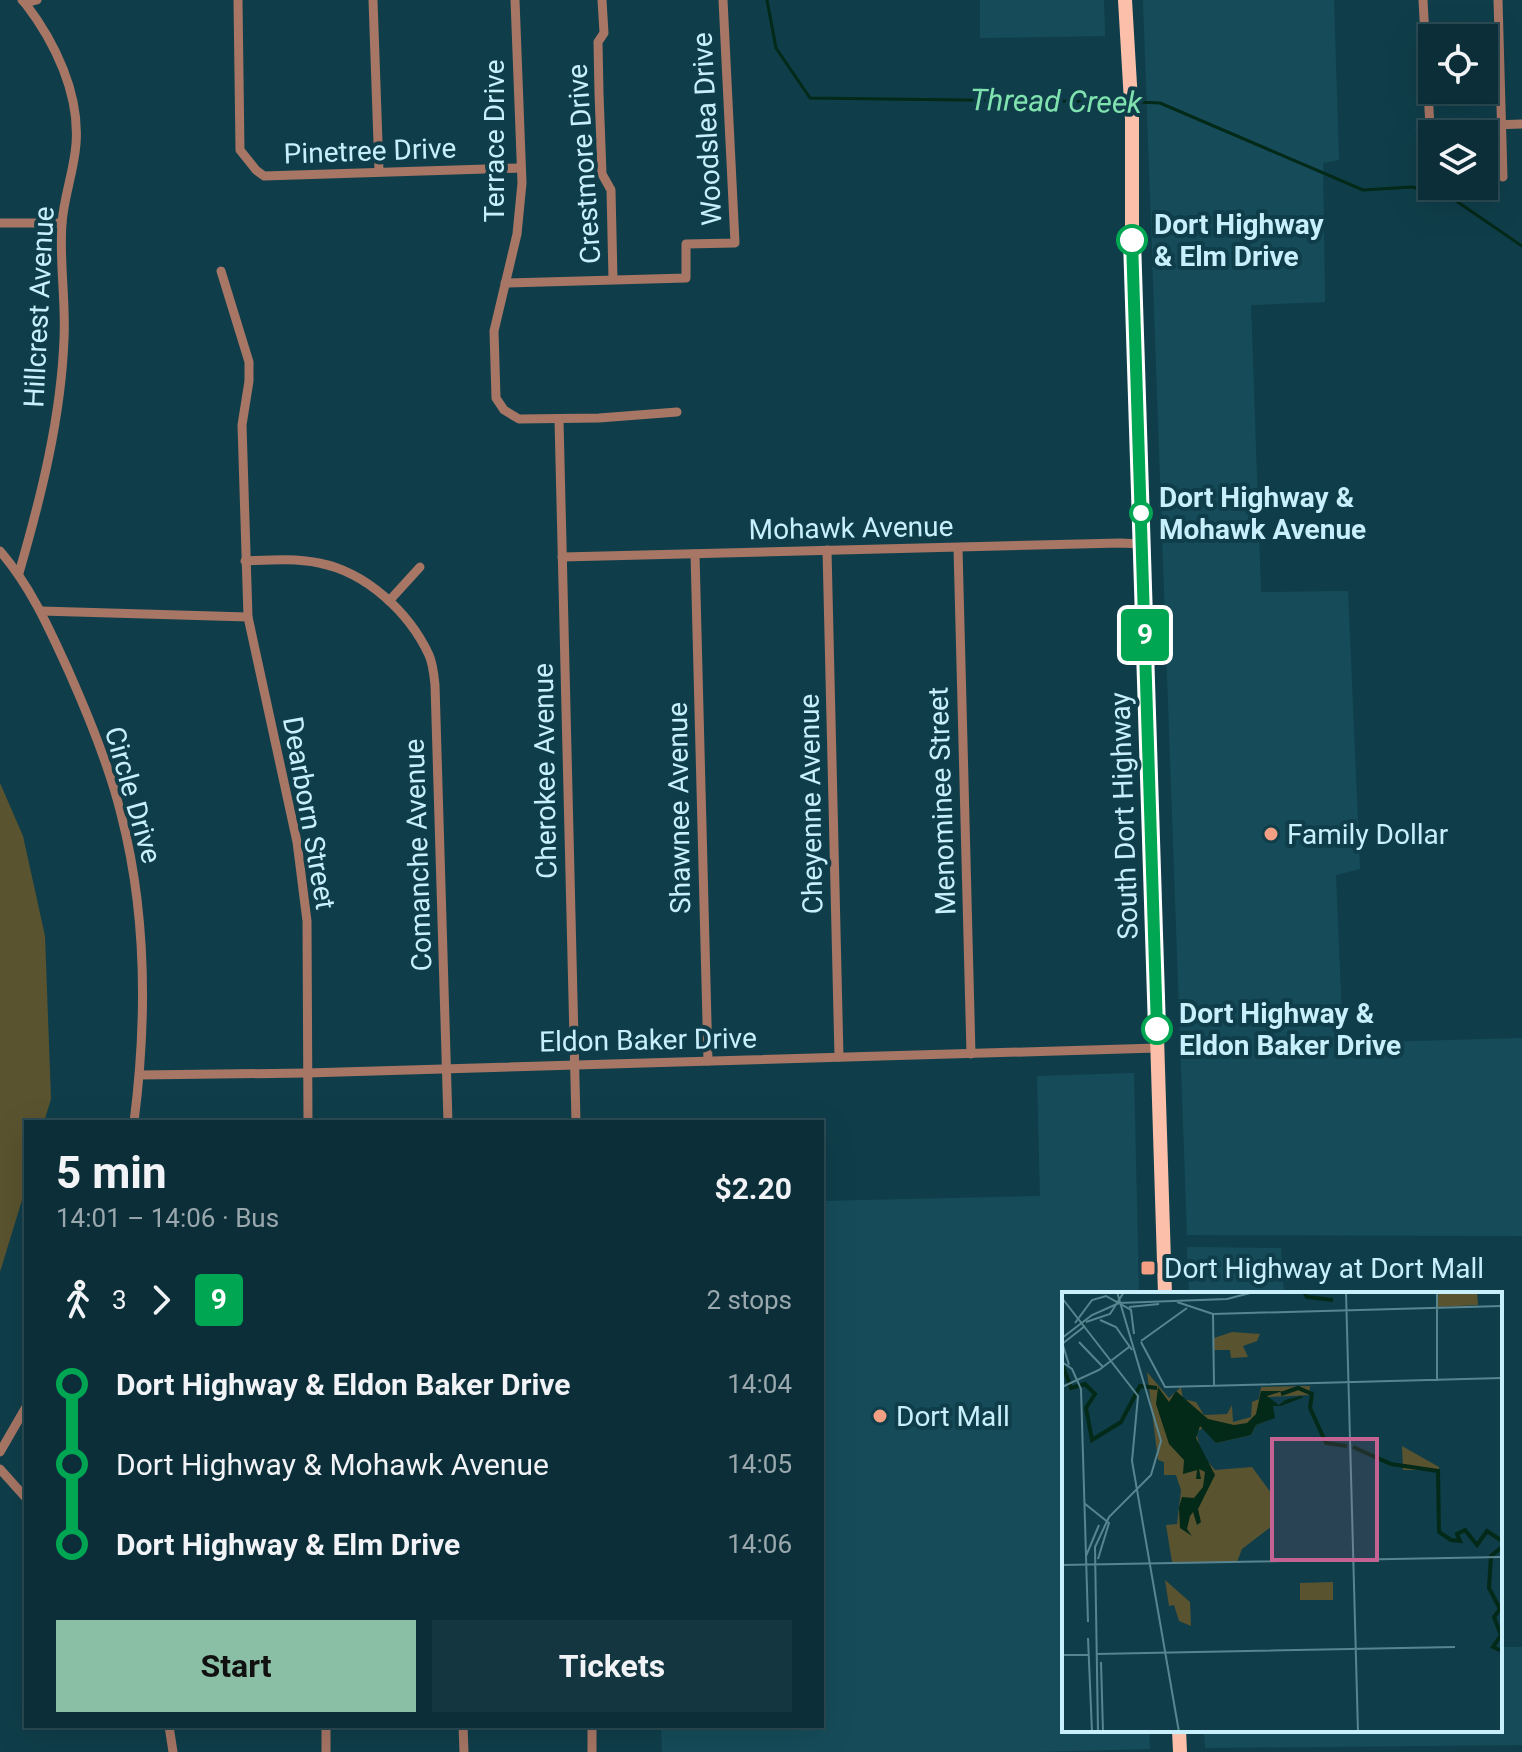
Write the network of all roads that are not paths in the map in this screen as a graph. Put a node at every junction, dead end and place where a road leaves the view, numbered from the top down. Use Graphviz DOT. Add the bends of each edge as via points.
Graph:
graph roads {
  1 [pos="37,0"];
  2 [pos="238,0"];
  3 [pos="373,0"];
  4 [pos="515,0"];
  5 [pos="602,0"];
  6 [pos="723,0"];
  7 [pos="1125,0"];
  8 [pos="1423,0"];
  9 [pos="1498,0"];
  10 [pos="24,2"];
  11 [pos="1522,124"];
  12 [pos="1503,125"];
  13 [pos="520,168"];
  14 [pos="379,171"];
  15 [pos="1503,177"];
  16 [pos="0,223"];
  17 [pos="62,223"];
  18 [pos="221,271"];
  19 [pos="613,279"];
  20 [pos="505,283"];
  21 [pos="677,412"];
  22 [pos="559,420"];
  23 [pos="1142,544"];
  24 [pos="958,548"];
  25 [pos="827,550"];
  26 [pos="0,551"];
  27 [pos="695,554"];
  28 [pos="562,557"];
  29 [pos="245,561"];
  30 [pos="420,567"];
  31 [pos="19,573"];
  32 [pos="389,601"];
  33 [pos="41,611"];
  34 [pos="248,617"];
  35 [pos="1157,1048"];
  36 [pos="971,1054"];
  37 [pos="839,1057"];
  38 [pos="708,1061"];
  39 [pos="575,1063"];
  40 [pos="446,1068"];
  41 [pos="307,1073"];
  42 [pos="140,1075"];
  43 [pos="134,1120"];
  44 [pos="308,1120"];
  45 [pos="448,1120"];
  46 [pos="576,1120"];
  47 [pos="1165,1292"];
  48 [pos="24,1410"];
  49 [pos="0,1452"];
  50 [pos="0,1469"];
  51 [pos="24,1493"];
  52 [pos="169,1728"];
  53 [pos="326,1728"];
  54 [pos="463,1728"];
  55 [pos="592,1728"];
  56 [pos="1179,1732"];
  57 [pos="173,1752"];
  58 [pos="326,1752"];
  59 [pos="464,1752"];
  60 [pos="592,1752"];
  61 [pos="1180,1752"];
  1 -- 10 [label="street"];
  2 -- 14 [label="street, Pinetree Drive" via="240,150 256,170 273,177"];
  3 -- 14 [label="street"];
  4 -- 13 [label="street, Terrace Drive"];
  5 -- 19 [label="street, Crestmore Drive" via="602,174 611,190"];
  6 -- 19 [label="street, Woodslea Drive" via="735,243 686,244 686,278"];
  7 -- 23 [label="main road, South Dort Highway"];
  8 -- 12 [label="street" via="1430,127"];
  9 -- 12 [label="street"];
  10 -- 17 [label="street, Hillcrest Avenue" via="53,46 74,109 76,143"];
  11 -- 12 [label="street"];
  12 -- 15 [label="street"];
  13 -- 14 [label="street, Pinetree Drive"];
  13 -- 20 [label="street, Terrace Drive" via="517,234"];
  16 -- 17 [label="street"];
  17 -- 31 [label="street, Hillcrest Avenue" via="60,392"];
  18 -- 29 [label="street, Dearborn Street" via="249,362 242,425"];
  19 -- 20 [label="street"];
  20 -- 22 [label="street, Terrace Drive" via="494,331 496,398 519,419"];
  21 -- 22 [label="street, Terrace Drive"];
  22 -- 28 [label="street, Cherokee Avenue"];
  23 -- 24 [label="street, Mohawk Avenue"];
  23 -- 35 [label="main road, South Dort Highway"];
  24 -- 25 [label="street, Mohawk Avenue"];
  24 -- 36 [label="street, Menominee Street"];
  25 -- 27 [label="street, Mohawk Avenue"];
  25 -- 37 [label="street, Cheyenne Avenue"];
  26 -- 31 [label="street, Circle Drive"];
  27 -- 28 [label="street, Mohawk Avenue"];
  27 -- 38 [label="street, Shawnee Avenue"];
  28 -- 39 [label="street, Cherokee Avenue"];
  29 -- 32 [label="street, Comanche Avenue" via="320,563 362,580"];
  29 -- 34 [label="street, Dearborn Street"];
  30 -- 32 [label="street"];
  31 -- 33 [label="street, Circle Drive"];
  32 -- 40 [label="street, Comanche Avenue" via="431,658 435,685"];
  33 -- 34 [label="street"];
  33 -- 42 [label="street, Circle Drive" via="84,706 130,851 142,950"];
  34 -- 41 [label="street, Dearborn Street" via="297,842 307,921"];
  35 -- 36 [label="street, Eldon Baker Drive"];
  35 -- 47 [label="main road, South Dort Highway"];
  36 -- 37 [label="street, Eldon Baker Drive"];
  37 -- 38 [label="street, Eldon Baker Drive"];
  38 -- 39 [label="street, Eldon Baker Drive"];
  39 -- 40 [label="street, Eldon Baker Drive"];
  39 -- 46 [label="street, Cherokee Avenue"];
  40 -- 41 [label="street, Eldon Baker Drive"];
  40 -- 45 [label="street, Comanche Avenue"];
  41 -- 42 [label="street, Eldon Baker Drive"];
  41 -- 44 [label="street, Dearborn Street"];
  42 -- 43 [label="street, Circle Drive"];
  48 -- 49 [label="street"];
  50 -- 51 [label="street"];
  52 -- 57 [label="street"];
  53 -- 58 [label="street"];
  54 -- 59 [label="street"];
  55 -- 60 [label="street"];
  56 -- 61 [label="main road"];
}
